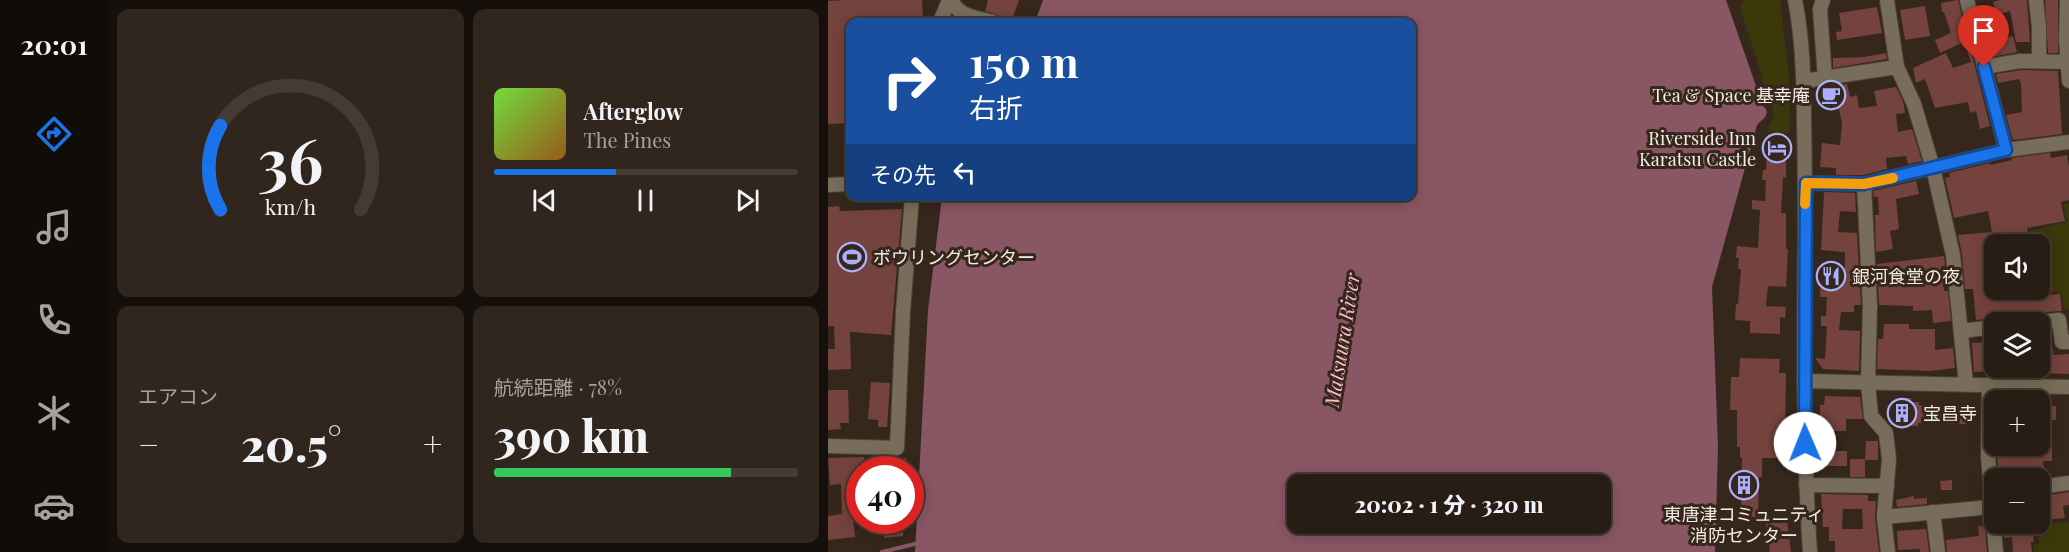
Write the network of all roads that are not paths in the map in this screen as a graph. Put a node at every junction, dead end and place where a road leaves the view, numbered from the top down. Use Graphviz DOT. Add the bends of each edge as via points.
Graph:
graph roads {
  1 [pos="951,0"];
  2 [pos="1795,0"];
  3 [pos="1823,0"];
  4 [pos="1887,0"];
  5 [pos="1967,0"];
  6 [pos="2036,0"];
  7 [pos="2067,0"];
  8 [pos="942,18"];
  9 [pos="980,18"];
  10 [pos="2039,61"];
  11 [pos="2068,62"];
  12 [pos="1897,67"];
  13 [pos="1984,67"];
  14 [pos="1825,79"];
  15 [pos="1804,81"];
  16 [pos="2069,81"];
  17 [pos="2069,142"];
  18 [pos="2006,150"];
  19 [pos="1933,168"];
  20 [pos="1806,183"];
  21 [pos="846,184"];
  22 [pos="1864,184"];
  23 [pos="828,185"];
  24 [pos="912,201"];
  25 [pos="2050,321"];
  26 [pos="1984,328"];
  27 [pos="1961,331"];
  28 [pos="2069,342"];
  29 [pos="1804,381"];
  30 [pos="1868,382"];
  31 [pos="1966,384"];
  32 [pos="1989,386"];
  33 [pos="2069,387"];
  34 [pos="828,446"];
  35 [pos="1990,468"];
  36 [pos="2069,483"];
  37 [pos="1806,485"];
  38 [pos="2050,485"];
  39 [pos="1887,486"];
  40 [pos="1984,508"];
  41 [pos="1933,512"];
  42 [pos="1884,517"];
  43 [pos="1994,534"];
  44 [pos="1810,552"];
  45 [pos="1888,552"];
  46 [pos="1938,552"];
  47 [pos="1996,552"];
  1 -- 8 [label="street"];
  1 -- 9 [label="street" via="961,12"];
  2 -- 15 [label="street"];
  3 -- 14 [label="street" via="1820,9"];
  4 -- 12 [label="street"];
  5 -- 13 [label="street"];
  6 -- 10 [label="street"];
  7 -- 11 [label="street"];
  10 -- 11 [label="street"];
  10 -- 13 [label="street"];
  11 -- 16 [label="street"];
  12 -- 14 [label="street"];
  12 -- 19 [label="street" via="1914,104"];
  13 -- 18 [label="street"];
  14 -- 15 [label="street"];
  15 -- 20 [label="street"];
  17 -- 18 [label="street"];
  18 -- 19 [label="street"];
  19 -- 22 [label="street"];
  19 -- 27 [label="street" via="1953,255"];
  20 -- 22 [label="street"];
  20 -- 29 [label="street"];
  21 -- 23 [label="street"];
  22 -- 30 [label="street" via="1870,307"];
  24 -- 34 [label="street" via="897,448"];
  25 -- 28 [label="street" via="2059,320 2061,342"];
  26 -- 27 [label="street"];
  27 -- 31 [label="street"];
  29 -- 30 [label="street"];
  29 -- 37 [label="street"];
  30 -- 31 [label="street"];
  30 -- 39 [label="street" via="1871,416 1886,432"];
  31 -- 32 [label="street"];
  32 -- 33 [label="street"];
  32 -- 35 [label="street"];
  36 -- 38 [label="street"];
  37 -- 39 [label="street"];
  37 -- 44 [label="street"];
  39 -- 42 [label="street"];
  40 -- 41 [label="street"];
  41 -- 42 [label="street"];
  41 -- 46 [label="street"];
  42 -- 45 [label="street"];
  43 -- 47 [label="street"];
}
